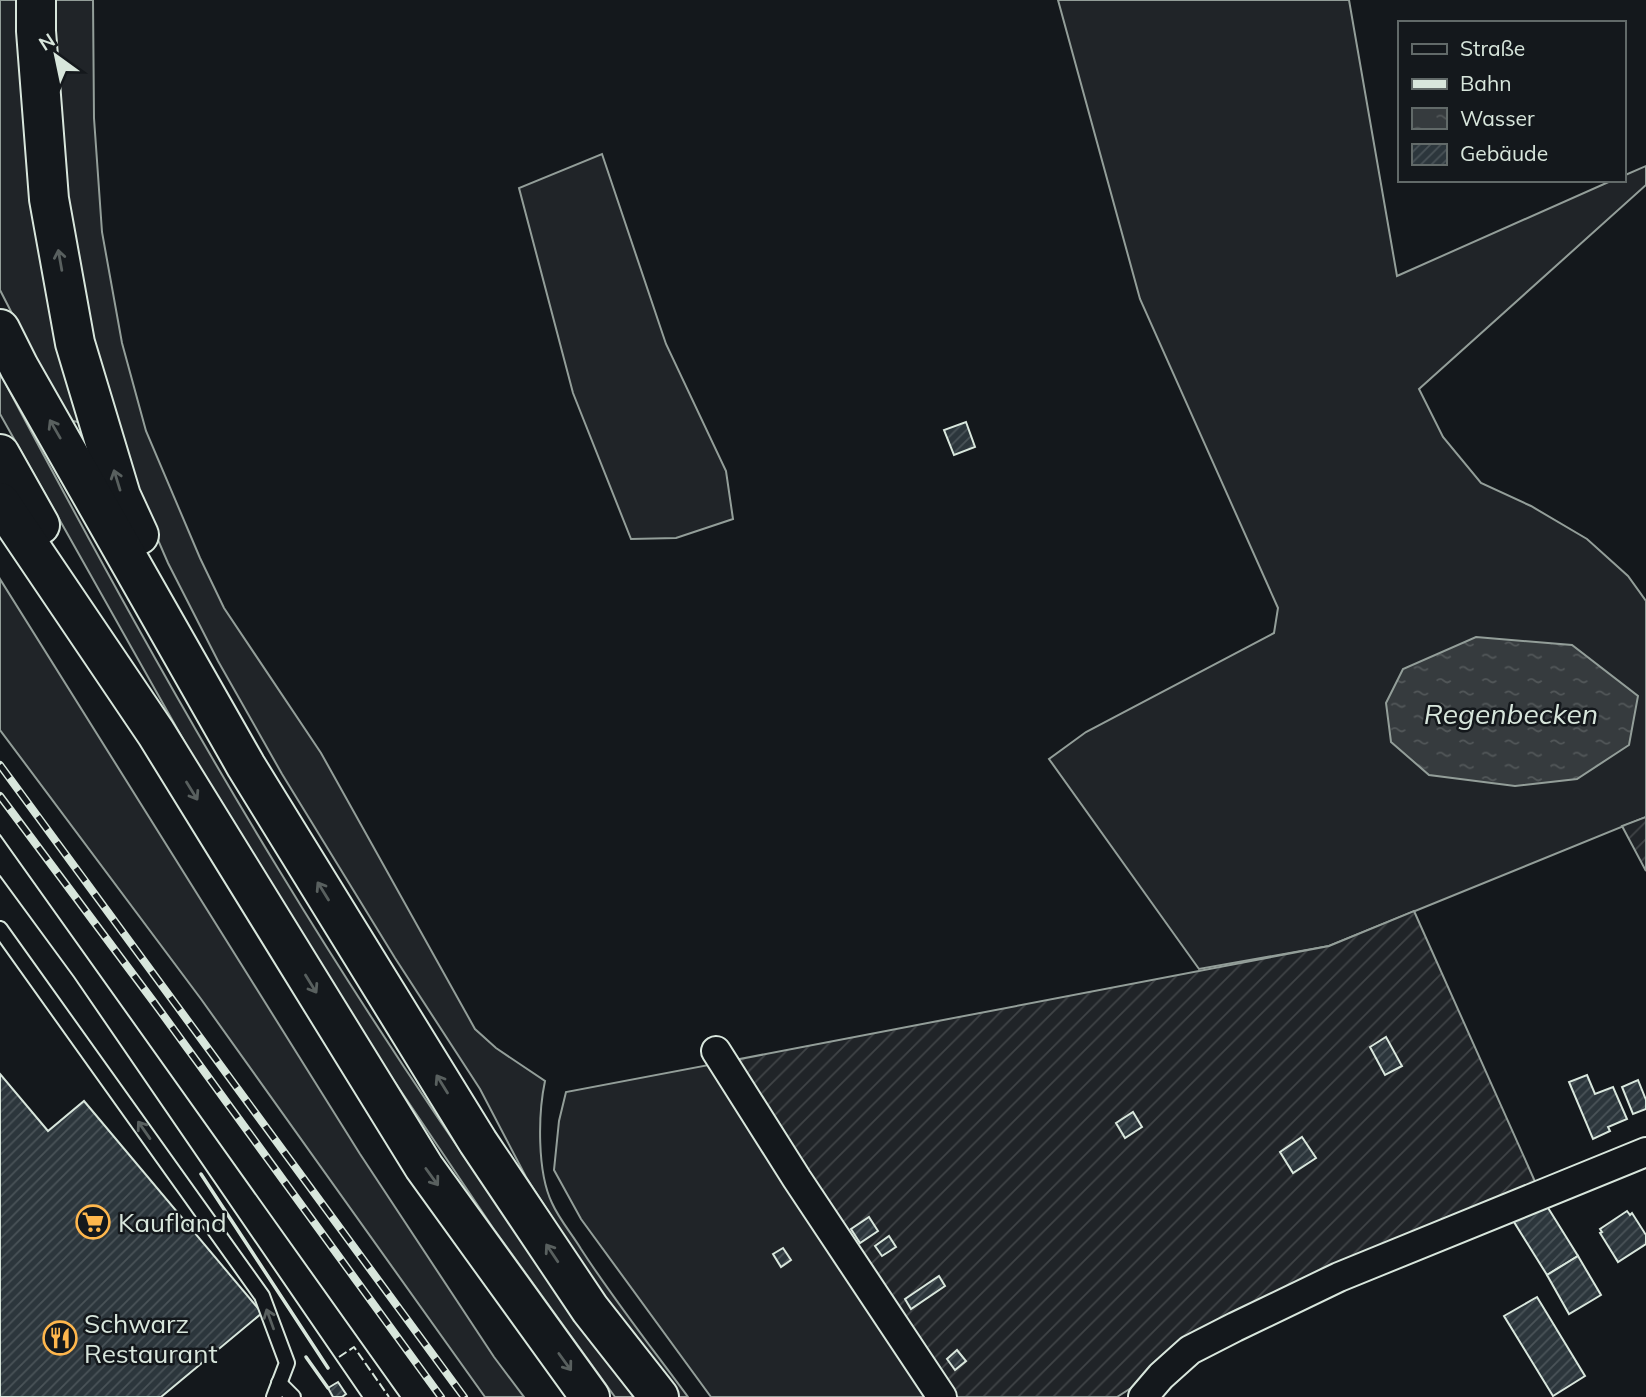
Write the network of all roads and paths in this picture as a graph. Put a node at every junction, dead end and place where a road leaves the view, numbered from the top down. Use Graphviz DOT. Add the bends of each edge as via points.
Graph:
graph roads {
  1 [pos="36,0"];
  2 [pos="0,329"];
  3 [pos="0,454"];
  4 [pos="0,502"];
  5 [pos="156,733"];
  6 [pos="246,766"];
  7 [pos="0,929"];
  8 [pos="716,1051"];
  9 [pos="1646,1152"];
  10 [pos="277,1390"];
  11 [pos="293,1397"];
  12 [pos="590,1397"];
  13 [pos="659,1397"];
  14 [pos="942,1397"];
  15 [pos="1143,1397"];
  6 -- 1 [label="highway, one-way" via="121,496 75,343 49,199"];
  6 -- 2 [label="highway, one-way"];
  3 -- 5 [label="highway"];
  4 -- 5 [label="highway"];
  5 -- 12 [label="highway, one-way" via="424,1167"];
  13 -- 6 [label="highway, one-way" via="590,1309 478,1142"];
  10 -- 7 [label="lane, one-way" via="287,1363 262,1296"];
  8 -- 14 [label="street"];
  9 -- 15 [label="street" via="1339,1277 1235,1327 1190,1350"];
  10 -- 11 [label="lane"];
}
